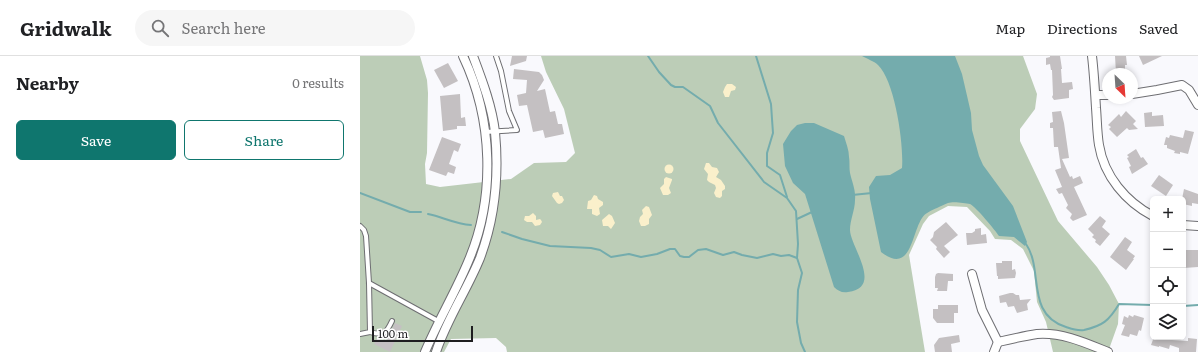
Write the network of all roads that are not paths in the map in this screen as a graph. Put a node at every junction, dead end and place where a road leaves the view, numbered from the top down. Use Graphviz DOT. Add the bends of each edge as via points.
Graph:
graph roads {
  1 [pos="463,56"];
  2 [pos="473,56"];
  3 [pos="496,56"];
  4 [pos="1092,56"];
  5 [pos="1138,93"];
  6 [pos="1096,95"];
  7 [pos="1102,95"];
  8 [pos="1198,105"];
  9 [pos="485,132"];
  10 [pos="495,132"];
  11 [pos="1150,214"];
  12 [pos="1186,225"];
  13 [pos="360,226"];
  14 [pos="1198,226"];
  15 [pos="972,274"];
  16 [pos="369,283"];
  17 [pos="392,321"];
  18 [pos="439,322"];
  19 [pos="447,326"];
  20 [pos="370,332"];
  21 [pos="360,334"];
  22 [pos="998,342"];
  23 [pos="425,352"];
  24 [pos="436,352"];
  25 [pos="994,352"];
  26 [pos="1108,352"];
  1 -- 9 [label="street" via="478,94"];
  2 -- 10 [label="street"];
  3 -- 10 [label="lane" via="509,111 517,130"];
  4 -- 6 [label="street"];
  5 -- 8 [label="street" via="1182,84"];
  6 -- 7 [label="street"];
  6 -- 11 [label="street" via="1099,144 1103,160 1116,184 1130,201"];
  9 -- 10 [label="lane"];
  9 -- 18 [label="street" via="488,171 482,217 469,261"];
  10 -- 19 [label="street" via="496,184 490,225 480,257"];
  12 -- 14 [label="street"];
  13 -- 16 [label="lane" via="366,236"];
  15 -- 22 [label="street" via="982,310"];
  16 -- 18 [label="lane"];
  16 -- 20 [label="lane"];
  17 -- 20 [label="lane" via="385,333 379,335"];
  18 -- 19 [label="lane"];
  18 -- 23 [label="street"];
  19 -- 24 [label="street"];
  20 -- 21 [label="lane"];
  22 -- 25 [label="street"];
  22 -- 26 [label="street" via="1038,334 1056,335"];
}
